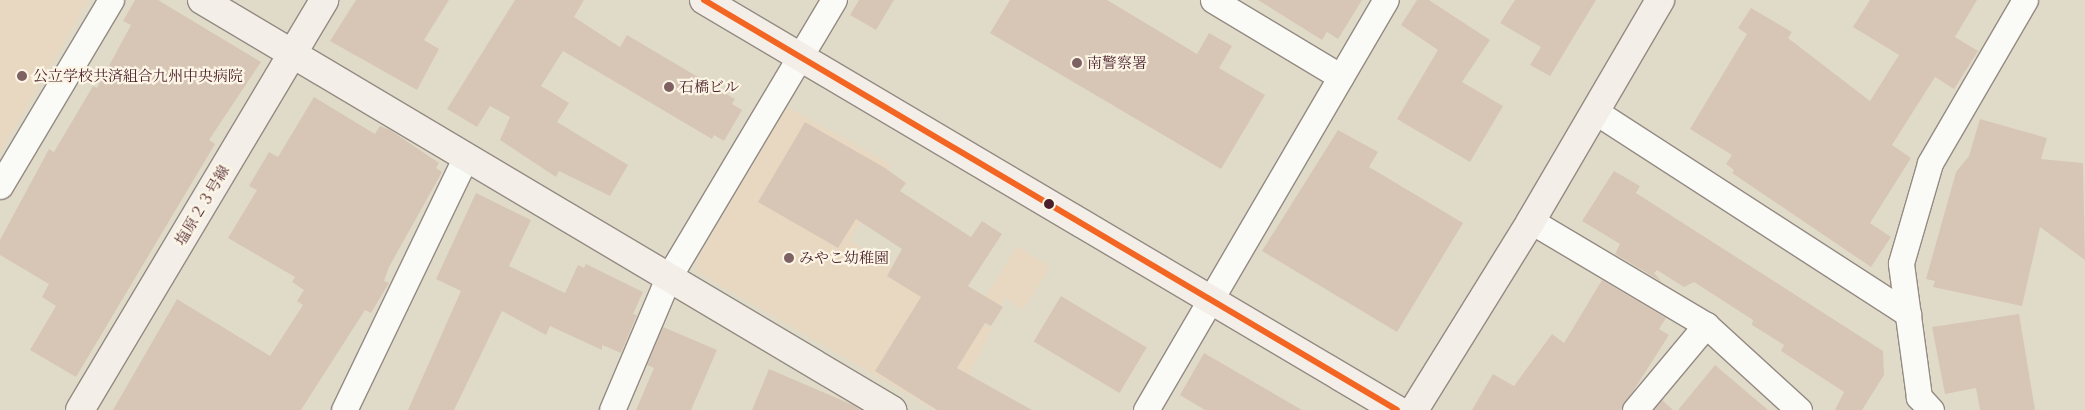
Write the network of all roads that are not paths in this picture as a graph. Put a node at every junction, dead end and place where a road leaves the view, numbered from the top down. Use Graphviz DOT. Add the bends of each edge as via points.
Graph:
graph roads {
  1 [pos="111,0"];
  2 [pos="202,0"];
  3 [pos="324,0"];
  4 [pos="704,0"];
  5 [pos="834,0"];
  6 [pos="1213,0"];
  7 [pos="1386,0"];
  8 [pos="1660,0"];
  9 [pos="2025,0"];
  10 [pos="292,54"];
  11 [pos="802,56"];
  12 [pos="1341,77"];
  13 [pos="1596,112"];
  14 [pos="466,157"];
  15 [pos="0,186"];
  16 [pos="1531,221"];
  17 [pos="668,278"];
  18 [pos="1211,298"];
  19 [pos="1908,314"];
  20 [pos="1706,325"];
  21 [pos="878,406"];
  22 [pos="80,410"];
  23 [pos="344,410"];
  24 [pos="612,410"];
  25 [pos="1146,410"];
  26 [pos="1397,410"];
  27 [pos="1414,410"];
  28 [pos="1636,410"];
  29 [pos="1799,410"];
  30 [pos="1931,410"];
  1 -- 15 [label="street"];
  2 -- 10 [label="street"];
  3 -- 10 [label="street, 塩原２３号線"];
  4 -- 11 [label="street"];
  5 -- 11 [label="street"];
  6 -- 12 [label="street"];
  7 -- 12 [label="street"];
  8 -- 13 [label="street"];
  9 -- 19 [label="street" via="1930,163 1901,263"];
  10 -- 14 [label="street"];
  10 -- 22 [label="street, 塩原２３号線"];
  11 -- 17 [label="street"];
  11 -- 18 [label="street"];
  12 -- 18 [label="street"];
  13 -- 16 [label="street"];
  13 -- 19 [label="street"];
  14 -- 17 [label="street"];
  14 -- 23 [label="street"];
  16 -- 20 [label="street"];
  16 -- 27 [label="street"];
  17 -- 21 [label="street"];
  17 -- 24 [label="street"];
  18 -- 25 [label="street"];
  18 -- 26 [label="street"];
  19 -- 30 [label="street" via="1919,397"];
  20 -- 28 [label="street"];
  20 -- 29 [label="street"];
}
